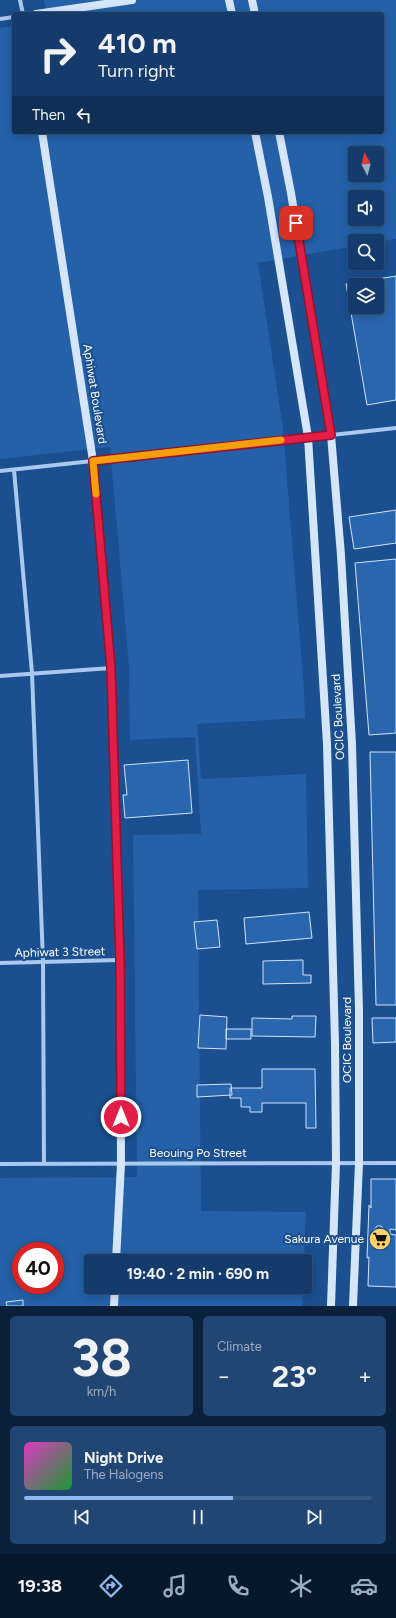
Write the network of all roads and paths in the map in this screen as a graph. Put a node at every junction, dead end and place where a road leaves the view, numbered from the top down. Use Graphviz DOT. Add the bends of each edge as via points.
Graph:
graph roads {
  1 [pos="20,0"];
  2 [pos="132,0"];
  3 [pos="229,0"];
  4 [pos="252,0"];
  5 [pos="23,12"];
  6 [pos="50,12"];
  7 [pos="232,12"];
  8 [pos="255,12"];
  9 [pos="12,17"];
  10 [pos="0,19"];
  11 [pos="42,134"];
  12 [pos="255,134"];
  13 [pos="279,134"];
  14 [pos="396,428"];
  15 [pos="331,435"];
  16 [pos="308,437"];
  17 [pos="93,461"];
  18 [pos="14,470"];
  19 [pos="0,471"];
  20 [pos="111,668"];
  21 [pos="32,673"];
  22 [pos="0,676"];
  23 [pos="120,960"];
  24 [pos="43,962"];
  25 [pos="0,963"];
  26 [pos="396,1162"];
  27 [pos="336,1163"];
  28 [pos="358,1163"];
  29 [pos="0,1164"];
  30 [pos="44,1164"];
  31 [pos="121,1164"];
  32 [pos="116,1254"];
  33 [pos="115,1294"];
  34 [pos="114,1306"];
  35 [pos="331,1306"];
  36 [pos="353,1306"];
  1 -- 5 [label="street"];
  2 -- 6 [label="street"];
  3 -- 7 [label="street"];
  4 -- 8 [label="street"];
  9 -- 10 [label="street"];
  11 -- 17 [label="street, Aphiwat Boulevard"];
  12 -- 16 [label="street, OCIC Boulevard"];
  13 -- 15 [label="street, OCIC Boulevard"];
  14 -- 15 [label="street"];
  15 -- 16 [label="street"];
  15 -- 28 [label="street, OCIC Boulevard" via="338,505 352,744 359,1010"];
  16 -- 17 [label="street"];
  16 -- 27 [label="street, OCIC Boulevard" via="327,744"];
  17 -- 18 [label="street"];
  17 -- 20 [label="street, Aphiwat Boulevard"];
  18 -- 19 [label="street"];
  18 -- 21 [label="street"];
  20 -- 21 [label="street"];
  20 -- 23 [label="street, Aphiwat Boulevard"];
  21 -- 22 [label="street"];
  21 -- 24 [label="street"];
  23 -- 24 [label="street, Aphiwat 3 Street"];
  23 -- 31 [label="street, Aphiwat Boulevard"];
  24 -- 25 [label="street, Aphiwat 3 Street"];
  24 -- 30 [label="street"];
  26 -- 28 [label="street, Beouing Po Street"];
  27 -- 28 [label="street, Beouing Po Street"];
  27 -- 31 [label="street, Beouing Po Street"];
  27 -- 35 [label="street, OCIC Boulevard"];
  28 -- 36 [label="street, OCIC Boulevard"];
  29 -- 30 [label="street, Beouing Po Street"];
  30 -- 31 [label="street, Beouing Po Street"];
  31 -- 32 [label="street, Aphiwat Boulevard"];
  33 -- 34 [label="street"];
}
